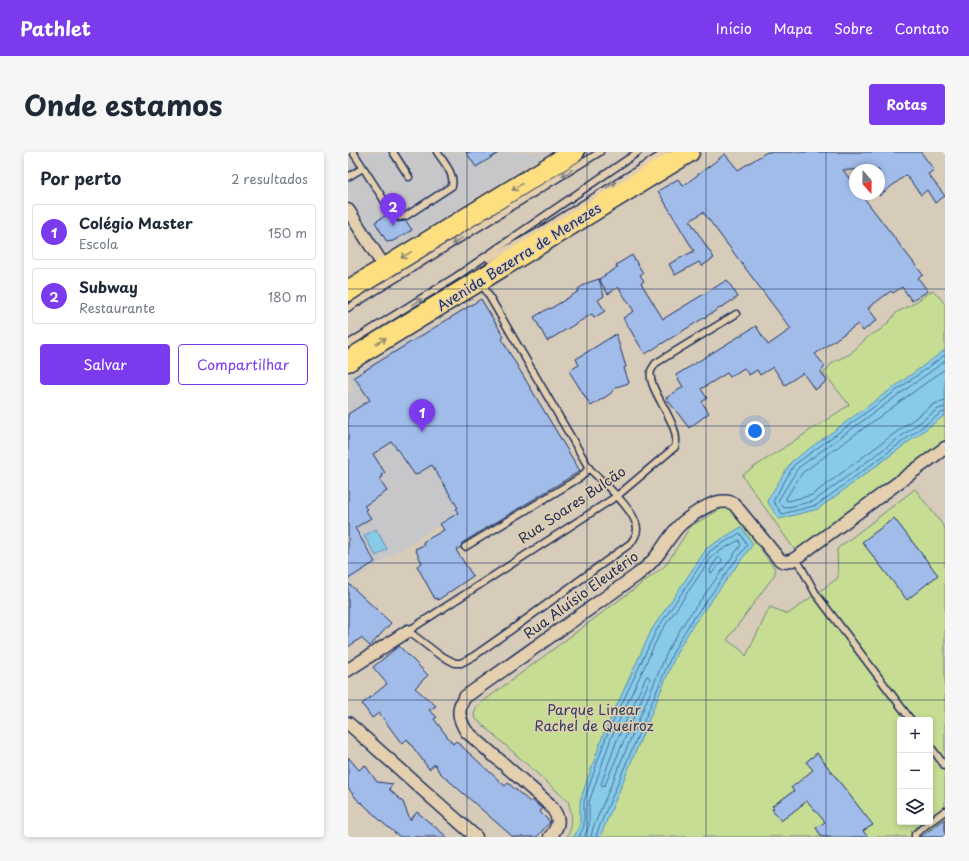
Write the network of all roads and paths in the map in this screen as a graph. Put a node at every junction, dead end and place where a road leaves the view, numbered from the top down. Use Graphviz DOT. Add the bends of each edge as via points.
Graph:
graph roads {
  1 [pos="353,152"];
  2 [pos="393,152"];
  3 [pos="437,152"];
  4 [pos="574,152"];
  5 [pos="600,152"];
  6 [pos="638,152"];
  7 [pos="666,152"];
  8 [pos="689,152"];
  9 [pos="363,168"];
  10 [pos="348,177"];
  11 [pos="409,177"];
  12 [pos="348,210"];
  13 [pos="385,268"];
  14 [pos="458,276"];
  15 [pos="480,281"];
  16 [pos="348,291"];
  17 [pos="348,308"];
  18 [pos="736,314"];
  19 [pos="348,344"];
  20 [pos="348,361"];
  21 [pos="945,448"];
  22 [pos="589,468"];
  23 [pos="617,496"];
  24 [pos="465,547"];
  25 [pos="796,558"];
  26 [pos="408,630"];
  27 [pos="348,670"];
  28 [pos="909,717"];
  29 [pos="348,722"];
  30 [pos="933,750"];
  31 [pos="945,766"];
  32 [pos="945,811"];
  33 [pos="933,820"];
  34 [pos="926,825"];
  35 [pos="476,837"];
  36 [pos="550,837"];
  37 [pos="915,837"];
  1 -- 9 [label="lane"];
  2 -- 11 [label="lane"];
  3 -- 9 [label="lane" via="451,174 452,186 406,216 393,214"];
  4 -- 13 [label="main road, one-way"];
  5 -- 17 [label="lane, one-way"];
  6 -- 14 [label="lane, Avenida Bezerra de Menezes"];
  14 -- 7 [label="lane, Avenida Bezerra de Menezes, one-way" via="535,234"];
  8 -- 15 [label="main road, Avenida Bezerra de Menezes"];
  9 -- 10 [label="lane"];
  12 -- 13 [label="street"];
  13 -- 16 [label="main road"];
  19 -- 14 [label="lane, Avenida Bezerra de Menezes, one-way"];
  20 -- 15 [label="main road, Avenida Bezerra de Menezes, one-way"];
  15 -- 22 [label="lane"];
  18 -- 23 [label="lane, Rua Soares Bulcão" via="656,363 651,370 651,377 674,430 675,447"];
  21 -- 25 [label="street"];
  22 -- 23 [label="lane"];
  22 -- 24 [label="lane" via="581,477"];
  23 -- 26 [label="lane, Rua Soares Bulcão"];
  23 -- 26 [label="lane" via="637,524 638,531 633,540 474,656 455,662 438,654"];
  25 -- 28 [label="lane" via="816,594"];
  25 -- 36 [label="street, Rua Aluísio Eleutério" via="786,563 781,562 734,504 725,500 711,505 681,524 650,564 638,575 465,697 461,702 459,717 466,731 556,812 558,824"];
  26 -- 27 [label="street, Rua Soares Bulcão"];
  29 -- 35 [label="street"];
  30 -- 31 [label="lane"];
  32 -- 33 [label="lane"];
  34 -- 37 [label="lane" via="915,834"];
}
